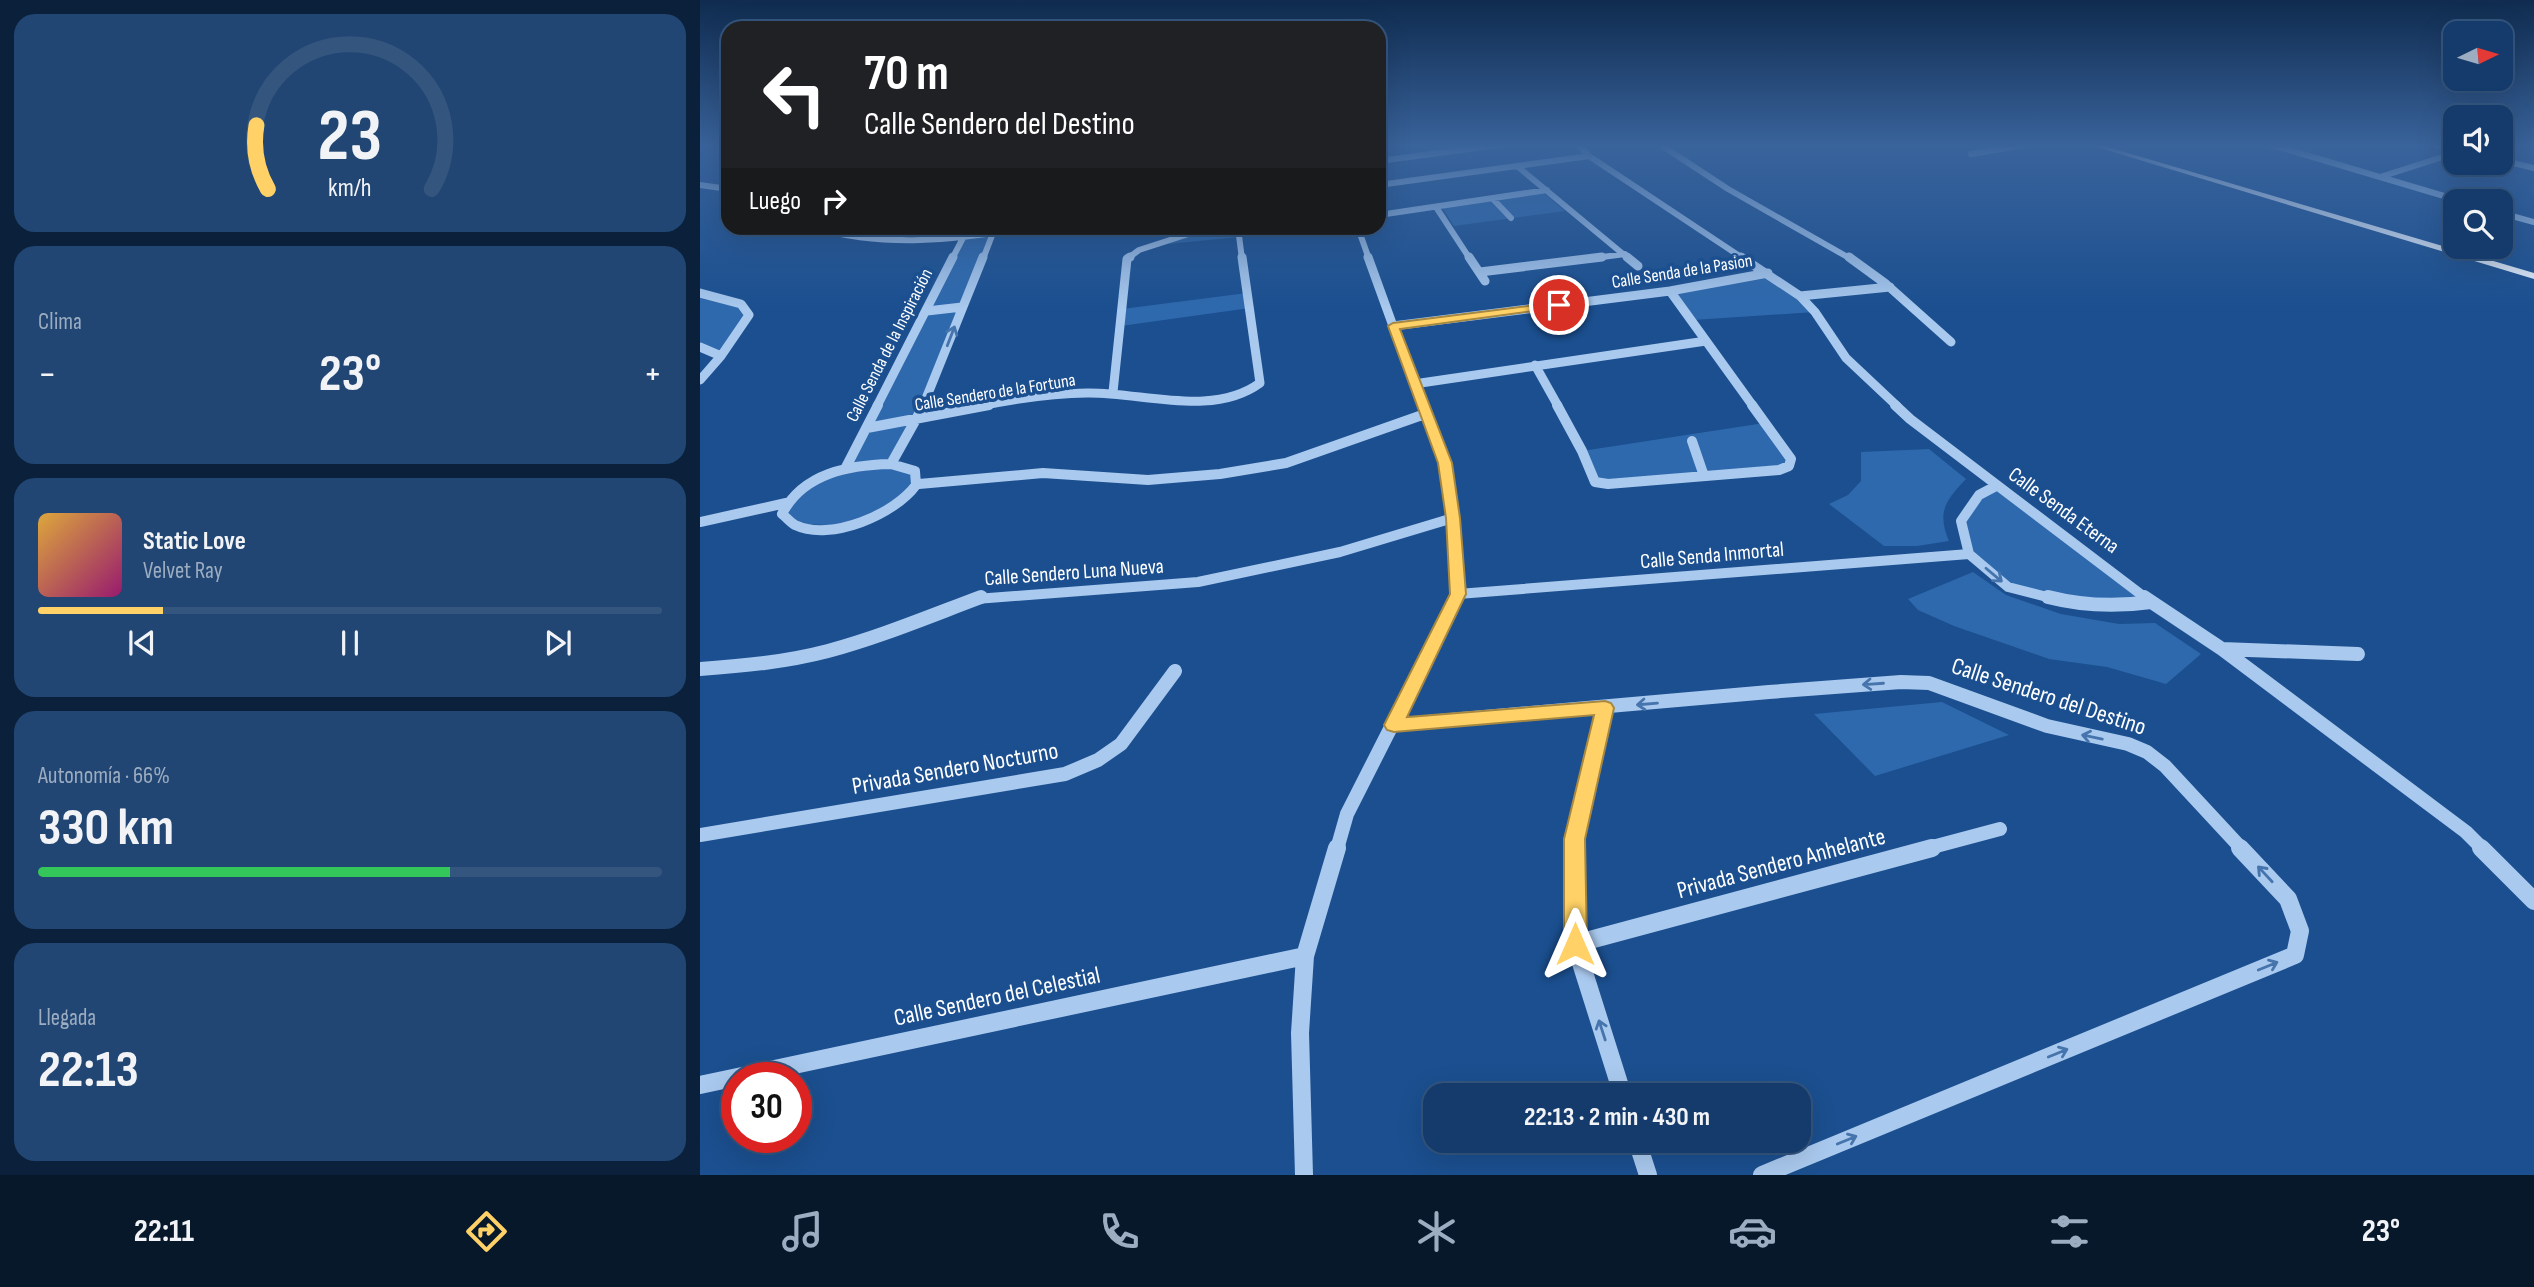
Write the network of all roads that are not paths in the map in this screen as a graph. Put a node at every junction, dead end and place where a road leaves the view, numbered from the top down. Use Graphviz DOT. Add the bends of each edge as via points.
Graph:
graph roads {
  1 [pos="1487,200"];
  2 [pos="1494,200"];
  3 [pos="1559,200"];
  4 [pos="1656,200"];
  5 [pos="1746,200"];
  6 [pos="2281,200"];
  7 [pos="2290,200"];
  8 [pos="1436,207"];
  9 [pos="1386,214"];
  10 [pos="2513,216"];
  11 [pos="1511,218"];
  12 [pos="2534,222"];
  13 [pos="841,235"];
  14 [pos="876,235"];
  15 [pos="974,235"];
  16 [pos="992,235"];
  17 [pos="1185,235"];
  18 [pos="1239,235"];
  19 [pos="1361,235"];
  20 [pos="964,236"];
  21 [pos="882,239"];
  22 [pos="1625,254"];
  23 [pos="1638,267"];
  24 [pos="1480,272"];
  25 [pos="1768,273"];
  26 [pos="2534,274"];
  27 [pos="1485,281"];
  28 [pos="1890,287"];
  29 [pos="1670,291"];
  30 [pos="700,293"];
  31 [pos="1800,296"];
  32 [pos="962,307"];
  33 [pos="927,311"];
  34 [pos="1393,326"];
  35 [pos="1706,341"];
  36 [pos="1951,342"];
  37 [pos="700,346"];
  38 [pos="721,356"];
  39 [pos="1535,365"];
  40 [pos="700,380"];
  41 [pos="1414,384"];
  42 [pos="1113,392"];
  43 [pos="1425,414"];
  44 [pos="916,420"];
  45 [pos="867,428"];
  46 [pos="1692,441"];
  47 [pos="891,464"];
  48 [pos="845,469"];
  49 [pos="1704,476"];
  50 [pos="919,484"];
  51 [pos="1996,486"];
  52 [pos="786,503"];
  53 [pos="1453,518"];
  54 [pos="700,522"];
  55 [pos="1969,554"];
  56 [pos="1458,594"];
  57 [pos="2151,602"];
  58 [pos="2221,649"];
  59 [pos="2358,654"];
  60 [pos="700,669"];
  61 [pos="1175,671"];
  62 [pos="1605,708"];
  63 [pos="1394,725"];
  64 [pos="2000,829"];
  65 [pos="700,835"];
  66 [pos="2534,901"];
  67 [pos="1575,944"];
  68 [pos="1305,956"];
  69 [pos="1619,1083"];
  70 [pos="700,1085"];
  71 [pos="1641,1153"];
  72 [pos="1304,1175"];
  73 [pos="1648,1175"];
  74 [pos="1762,1175"];
  1 -- 8 [label="street"];
  2 -- 11 [label="street"];
  3 -- 22 [label="street"];
  4 -- 25 [label="street, Calle Senda Eterna"];
  5 -- 28 [label="street" via="1846,256"];
  6 -- 26 [label="main road"];
  7 -- 26 [label="main road"];
  8 -- 9 [label="street"];
  8 -- 24 [label="street"];
  10 -- 12 [label="street"];
  13 -- 21 [label="street"];
  14 -- 21 [label="street"];
  15 -- 20 [label="street"];
  16 -- 32 [label="street"];
  17 -- 42 [label="street" via="1139,250 1127,259"];
  18 -- 42 [label="street, Calle Sendero de la Fortuna" via="1260,383 1252,392 1232,399"];
  19 -- 34 [label="street"];
  20 -- 21 [label="street"];
  20 -- 33 [label="street, Calle Senda de la Inspiración"];
  22 -- 23 [label="street"];
  22 -- 24 [label="street"];
  24 -- 27 [label="street"];
  25 -- 29 [label="street, Calle Senda de la Pasion"];
  25 -- 31 [label="street, Calle Senda Eterna"];
  28 -- 31 [label="street"];
  28 -- 36 [label="street"];
  29 -- 34 [label="street, Calle Senda de la Pasion"];
  29 -- 35 [label="street"];
  30 -- 38 [label="street" via="741,304 749,315"];
  31 -- 51 [label="street, Calle Senda Eterna" via="1846,358 1910,419"];
  32 -- 33 [label="street"];
  44 -- 32 [label="street, one-way"];
  33 -- 45 [label="street, Calle Senda de la Inspiración"];
  34 -- 41 [label="street"];
  35 -- 39 [label="street"];
  35 -- 49 [label="street" via="1792,463 1779,470"];
  37 -- 38 [label="street"];
  38 -- 40 [label="street"];
  39 -- 41 [label="street"];
  39 -- 49 [label="street" via="1595,482"];
  41 -- 43 [label="street"];
  42 -- 44 [label="street, Calle Sendero de la Fortuna" via="1004,403"];
  43 -- 50 [label="street" via="1286,463 1220,474 1148,480 1043,473"];
  43 -- 53 [label="street" via="1445,463"];
  44 -- 45 [label="street, Calle Sendero de la Fortuna"];
  44 -- 47 [label="street"];
  45 -- 48 [label="street, Calle Senda de la Inspiración"];
  46 -- 49 [label="street"];
  47 -- 48 [label="street"];
  47 -- 50 [label="street" via="915,471"];
  48 -- 52 [label="street" via="807,484"];
  50 -- 52 [label="street" via="891,510 820,530 787,523 782,514"];
  51 -- 55 [label="street" via="1979,495 1961,520"];
  51 -- 57 [label="street, Calle Senda Eterna"];
  52 -- 54 [label="street"];
  53 -- 56 [label="street"];
  53 -- 60 [label="street, Calle Sendero Luna Nueva" via="1340,552 1198,582 983,596 836,649 762,664"];
  55 -- 56 [label="street, Calle Senda Inmortal"];
  55 -- 57 [label="street, one-way" via="2008,587 2073,603 2117,607"];
  56 -- 63 [label="street"];
  57 -- 58 [label="street, Calle Senda Eterna"];
  58 -- 59 [label="street"];
  58 -- 66 [label="street, Calle Senda Eterna" via="2466,832"];
  61 -- 65 [label="street, Privada Sendero Nocturno" via="1121,744 1065,774"];
  62 -- 63 [label="street, Calle Sendero del Destino"];
  62 -- 67 [label="street" via="1575,839"];
  74 -- 62 [label="street, Calle Sendero del Destino, one-way" via="2295,955 2301,931 2288,899 2184,787 2147,752 2128,744 2047,726 1929,683"];
  63 -- 68 [label="street" via="1347,814"];
  64 -- 67 [label="street, Privada Sendero Anhelante"];
  69 -- 67 [label="street, one-way"];
  68 -- 70 [label="street, Calle Sendero del Celestial"];
  68 -- 72 [label="street" via="1300,1033"];
  71 -- 73 [label="street"];
}
